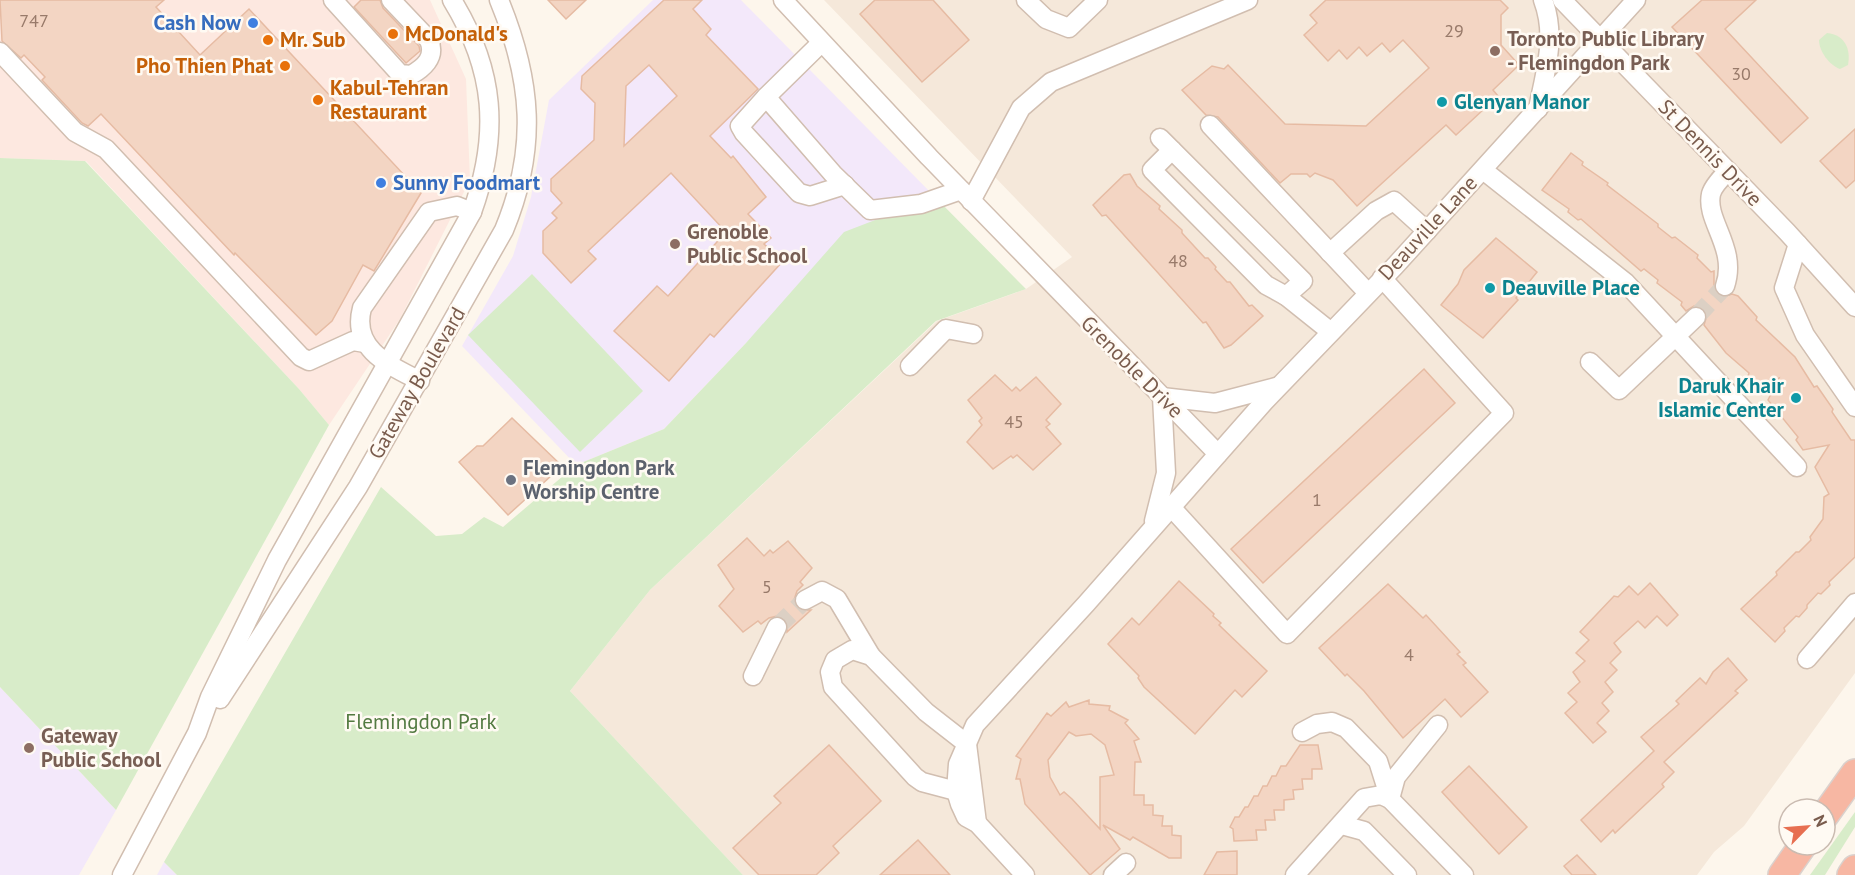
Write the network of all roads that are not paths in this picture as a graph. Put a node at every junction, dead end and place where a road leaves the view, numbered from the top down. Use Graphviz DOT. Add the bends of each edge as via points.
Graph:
graph roads {
  1 [pos="333,0"];
  2 [pos="391,0"];
  3 [pos="452,0"];
  4 [pos="499,0"];
  5 [pos="783,0"];
  6 [pos="1026,0"];
  7 [pos="1098,0"];
  8 [pos="1248,0"];
  9 [pos="1542,0"];
  10 [pos="1562,0"];
  11 [pos="1636,0"];
  12 [pos="1600,39"];
  13 [pos="821,43"];
  14 [pos="0,52"];
  15 [pos="766,97"];
  16 [pos="1537,111"];
  17 [pos="1210,125"];
  18 [pos="1483,170"];
  19 [pos="1728,171"];
  20 [pos="845,185"];
  21 [pos="967,196"];
  22 [pos="472,212"];
  23 [pos="1427,231"];
  24 [pos="1798,244"];
  25 [pos="1330,253"];
  26 [pos="1382,278"];
  27 [pos="1725,286"];
  28 [pos="1368,293"];
  29 [pos="1286,296"];
  30 [pos="1854,304"];
  31 [pos="1696,317"];
  32 [pos="1331,332"];
  33 [pos="973,334"];
  34 [pos="1676,337"];
  35 [pos="365,343"];
  36 [pos="1590,362"];
  37 [pos="386,363"];
  38 [pos="910,366"];
  39 [pos="420,381"];
  40 [pos="1278,387"];
  41 [pos="1162,397"];
  42 [pos="1855,407"];
  43 [pos="1218,454"];
  44 [pos="1797,467"];
  45 [pos="1170,507"];
  46 [pos="1153,526"];
  47 [pos="805,600"];
  48 [pos="1855,603"];
  49 [pos="777,627"];
  50 [pos="871,656"];
  51 [pos="1807,659"];
  52 [pos="753,676"];
  53 [pos="1438,725"];
  54 [pos="1302,732"];
  55 [pos="197,733"];
  56 [pos="967,744"];
  57 [pos="1855,773"];
  58 [pos="956,791"];
  59 [pos="1837,798"];
  60 [pos="1390,799"];
  61 [pos="977,822"];
  62 [pos="1342,825"];
  63 [pos="1795,857"];
  64 [pos="1855,869"];
  65 [pos="122,875"];
  66 [pos="1025,875"];
  67 [pos="1295,875"];
  68 [pos="1407,875"];
  69 [pos="1464,875"];
  70 [pos="1782,875"];
  71 [pos="1851,875"];
  1 -- 2 [label="street" via="400,74 411,75 424,66 432,47"];
  3 -- 22 [label="street, Gateway Boulevard" via="479,52 490,102 486,160"];
  4 -- 39 [label="street, Gateway Boulevard" via="520,59 526,90 526,148 518,190 504,230"];
  5 -- 13 [label="street, Grenoble Drive"];
  6 -- 7 [label="street" via="1046,19 1069,28"];
  8 -- 21 [label="street" via="1051,82 1022,108"];
  9 -- 16 [label="street" via="1551,38"];
  10 -- 12 [label="street, St Dennis Drive"];
  11 -- 12 [label="street, Deauville Lane"];
  12 -- 16 [label="street, Deauville Lane"];
  12 -- 19 [label="street, St Dennis Drive"];
  13 -- 15 [label="street"];
  13 -- 21 [label="street, Grenoble Drive"];
  14 -- 35 [label="street" via="75,132 106,149 302,357 309,360 353,341"];
  15 -- 20 [label="street"];
  15 -- 20 [label="street" via="740,126 744,134 799,193 810,196"];
  16 -- 18 [label="street, Deauville Lane"];
  17 -- 25 [label="street"];
  18 -- 23 [label="street, Deauville Lane"];
  18 -- 34 [label="street" via="1625,282"];
  19 -- 24 [label="street, St Dennis Drive"];
  19 -- 27 [label="street" via="1711,191 1710,202 1727,253"];
  20 -- 21 [label="street" via="870,210"];
  21 -- 41 [label="street, Grenoble Drive"];
  22 -- 35 [label="street" via="457,206 438,208 414,229 362,308 359,326"];
  22 -- 37 [label="street, Gateway Boulevard"];
  23 -- 25 [label="street" via="1394,201 1376,211"];
  23 -- 26 [label="street, Deauville Lane"];
  24 -- 30 [label="street, St Dennis Drive"];
  24 -- 42 [label="street" via="1784,288 1805,335"];
  25 -- 28 [label="street"];
  26 -- 28 [label="street, Deauville Lane"];
  26 -- 45 [label="street" via="1504,413 1287,634"];
  28 -- 32 [label="street, Deauville Lane"];
  29 -- 29 [label="street" via="1303,281 1166,144 1152,170 1266,285"];
  29 -- 32 [label="street"];
  31 -- 34 [label="street"];
  32 -- 40 [label="street, Deauville Lane"];
  33 -- 38 [label="street" via="946,329"];
  34 -- 36 [label="street" via="1619,390"];
  34 -- 44 [label="street"];
  35 -- 37 [label="street"];
  37 -- 39 [label="street"];
  37 -- 55 [label="street, Gateway Boulevard" via="277,560 210,697"];
  39 -- 55 [label="street, Gateway Boulevard" via="337,521"];
  40 -- 41 [label="street" via="1215,403"];
  40 -- 43 [label="street, Deauville Lane"];
  41 -- 43 [label="street, Grenoble Drive"];
  41 -- 46 [label="street" via="1166,473"];
  43 -- 45 [label="street"];
  45 -- 46 [label="street"];
  46 -- 56 [label="street" via="988,709"];
  47 -- 50 [label="street" via="822,591 834,596"];
  48 -- 51 [label="street"];
  49 -- 52 [label="street"];
  50 -- 56 [label="street" via="926,712"];
  50 -- 58 [label="street" via="852,650 840,656 830,672 833,687 915,777"];
  53 -- 60 [label="street" via="1396,777"];
  54 -- 60 [label="street" via="1332,722 1346,728 1378,761"];
  55 -- 65 [label="street, Gateway Boulevard"];
  56 -- 58 [label="street" via="958,764"];
  56 -- 61 [label="street"];
  57 -- 59 [label="highway"];
  58 -- 61 [label="street" via="966,817"];
  60 -- 62 [label="street" via="1381,795 1364,798"];
  60 -- 69 [label="street"];
  61 -- 66 [label="street"];
  62 -- 67 [label="street"];
  62 -- 68 [label="street" via="1364,831"];
  63 -- 70 [label="highway"];
  64 -- 71 [label="highway"];
}
